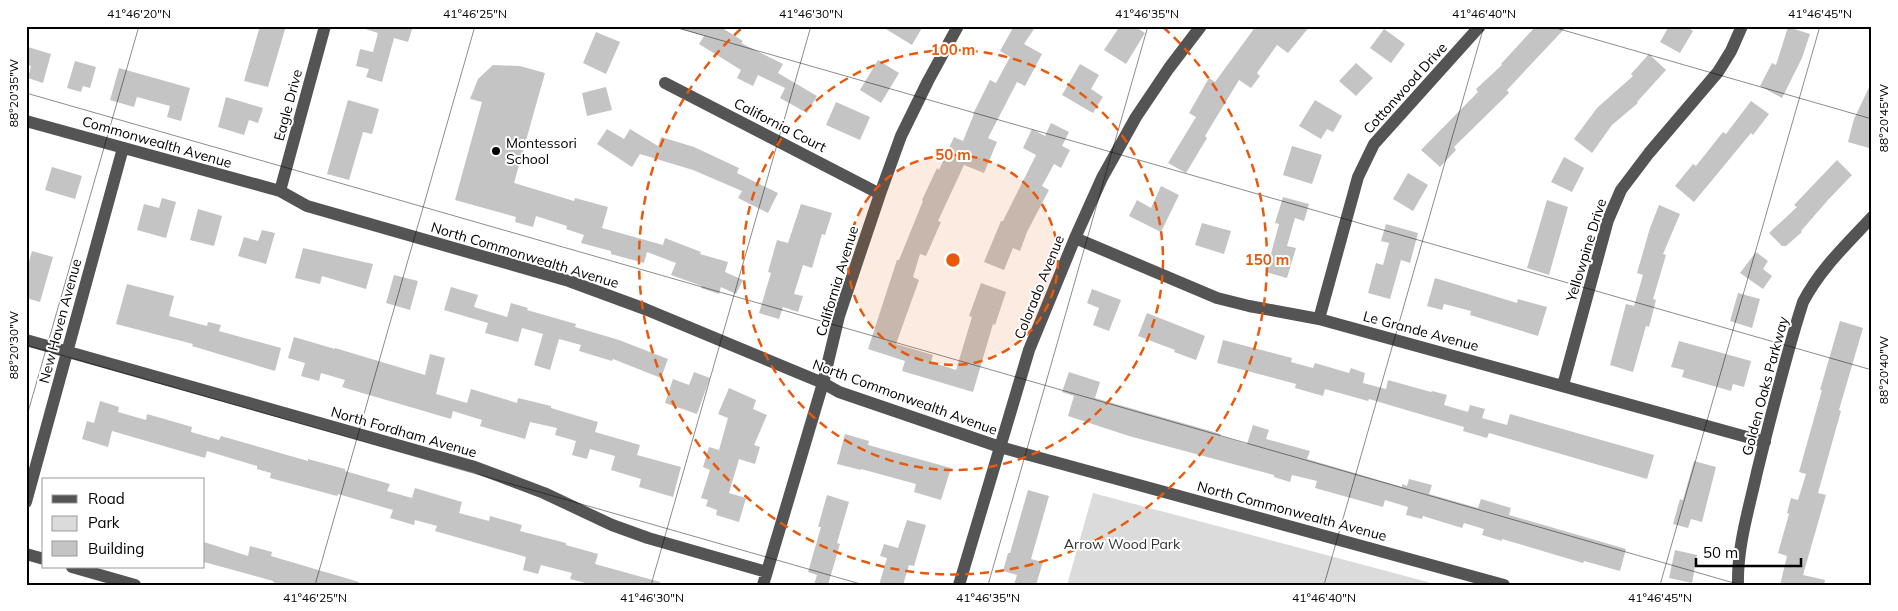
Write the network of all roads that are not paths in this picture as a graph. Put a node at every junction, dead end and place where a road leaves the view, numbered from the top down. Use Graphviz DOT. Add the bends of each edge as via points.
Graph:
graph roads {
  1 [pos="325,26"];
  2 [pos="958,26"];
  3 [pos="1201,26"];
  4 [pos="1480,26"];
  5 [pos="1742,26"];
  6 [pos="665,82"];
  7 [pos="26,121"];
  8 [pos="123,148"];
  9 [pos="280,191"];
  10 [pos="880,194"];
  11 [pos="1872,217"];
  12 [pos="1075,238"];
  13 [pos="1318,319"];
  14 [pos="26,340"];
  15 [pos="67,352"];
  16 [pos="823,383"];
  17 [pos="1562,385"];
  18 [pos="1765,442"];
  19 [pos="1000,447"];
  20 [pos="26,502"];
  21 [pos="26,554"];
  22 [pos="42,558"];
  23 [pos="76,568"];
  24 [pos="767,572"];
  25 [pos="135,585"];
  26 [pos="763,585"];
  27 [pos="959,585"];
  28 [pos="1504,585"];
  29 [pos="1738,585"];
  1 -- 9 [label="street, Eagle Drive"];
  2 -- 10 [label="street, California Avenue" via="901,136"];
  3 -- 12 [label="street, Colorado Avenue" via="1136,117 1102,178"];
  4 -- 13 [label="street, Cottonwood Drive" via="1388,126 1366,157"];
  5 -- 17 [label="street, Yellowpine Drive" via="1718,72 1621,190 1608,220"];
  6 -- 10 [label="street, California Court"];
  7 -- 8 [label="street, Commonwealth Avenue"];
  8 -- 9 [label="street, Commonwealth Avenue"];
  8 -- 15 [label="street, New Haven Avenue"];
  9 -- 16 [label="street, North Commonwealth Avenue" via="307,206 569,281"];
  10 -- 16 [label="street, California Avenue" via="839,316"];
  11 -- 18 [label="street, Golden Oaks Parkway" via="1811,285 1803,302"];
  12 -- 13 [label="street, Le Grande Avenue" via="1218,298"];
  12 -- 19 [label="street, Colorado Avenue" via="1029,350"];
  13 -- 17 [label="street, Le Grande Avenue"];
  14 -- 15 [label="street, North Fordham Avenue"];
  15 -- 20 [label="street, New Haven Avenue"];
  15 -- 24 [label="street, North Fordham Avenue" via="475,467 648,538"];
  16 -- 19 [label="street, North Commonwealth Avenue" via="839,392"];
  16 -- 24 [label="street, California Avenue"];
  17 -- 18 [label="street, Le Grande Avenue"];
  18 -- 29 [label="street, Golden Oaks Parkway" via="1742,538"];
  19 -- 27 [label="street, Colorado Avenue"];
  19 -- 28 [label="street, North Commonwealth Avenue"];
  21 -- 22 [label="street"];
  23 -- 25 [label="street"];
  24 -- 26 [label="street, California Avenue"];
}
